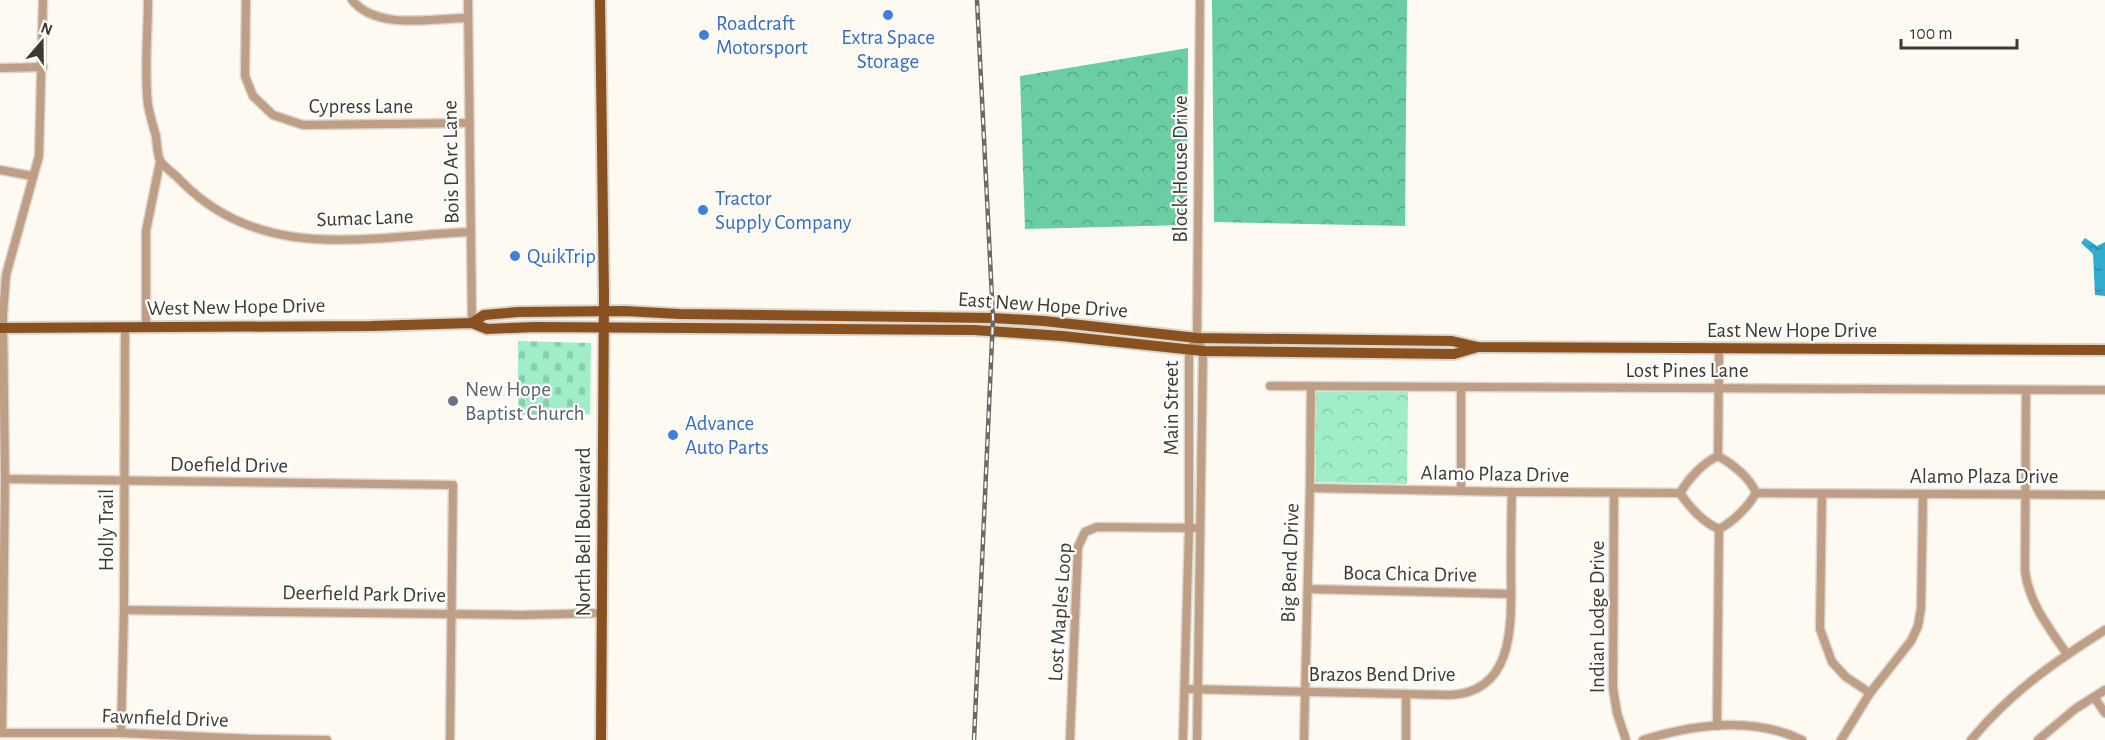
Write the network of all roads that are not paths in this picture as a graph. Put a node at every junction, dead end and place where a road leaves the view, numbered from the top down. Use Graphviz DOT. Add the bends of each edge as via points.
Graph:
graph roads {
  1 [pos="43,0"];
  2 [pos="148,0"];
  3 [pos="246,0"];
  4 [pos="352,0"];
  5 [pos="468,0"];
  6 [pos="600,0"];
  7 [pos="1200,0"];
  8 [pos="468,18"];
  9 [pos="43,67"];
  10 [pos="2,68"];
  11 [pos="468,123"];
  12 [pos="160,162"];
  13 [pos="0,170"];
  14 [pos="32,176"];
  15 [pos="471,232"];
  16 [pos="604,311"];
  17 [pos="472,323"];
  18 [pos="604,327"];
  19 [pos="2,328"];
  20 [pos="125,328"];
  21 [pos="146,328"];
  22 [pos="1197,338"];
  23 [pos="1478,347"];
  24 [pos="1719,349"];
  25 [pos="1189,350"];
  26 [pos="2105,350"];
  27 [pos="1203,351"];
  28 [pos="1270,386"];
  29 [pos="1311,386"];
  30 [pos="1461,387"];
  31 [pos="1719,388"];
  32 [pos="2026,390"];
  33 [pos="2105,390"];
  34 [pos="1718,456"];
  35 [pos="5,479"];
  36 [pos="124,481"];
  37 [pos="1310,488"];
  38 [pos="1461,491"];
  39 [pos="1512,492"];
  40 [pos="1614,493"];
  41 [pos="1680,493"];
  42 [pos="1756,493"];
  43 [pos="1822,494"];
  44 [pos="2025,494"];
  45 [pos="1923,495"];
  46 [pos="2105,495"];
  47 [pos="1190,528"];
  48 [pos="1201,529"];
  49 [pos="1719,530"];
  50 [pos="1,552"];
  51 [pos="1308,589"];
  52 [pos="1511,594"];
  53 [pos="124,610"];
  54 [pos="452,613"];
  55 [pos="603,614"];
  56 [pos="2105,630"];
  57 [pos="2067,654"];
  58 [pos="1186,689"];
  59 [pos="1199,689"];
  60 [pos="2105,690"];
  61 [pos="1305,692"];
  62 [pos="1870,693"];
  63 [pos="1407,694"];
  64 [pos="2094,697"];
  65 [pos="2105,713"];
  66 [pos="1717,726"];
  67 [pos="121,733"];
  68 [pos="252,740"];
  69 [pos="327,740"];
  70 [pos="450,740"];
  71 [pos="601,740"];
  72 [pos="1070,740"];
  73 [pos="1184,740"];
  74 [pos="1197,740"];
  75 [pos="1304,740"];
  76 [pos="1406,740"];
  77 [pos="1626,740"];
  78 [pos="1643,740"];
  79 [pos="1802,740"];
  80 [pos="1841,740"];
  81 [pos="1971,740"];
  82 [pos="2038,740"];
  1 -- 9 [label="street"];
  2 -- 12 [label="street" via="148,106"];
  3 -- 11 [label="street, Cypress Lane" via="245,76 253,96 273,115 303,125"];
  4 -- 8 [label="street" via="373,16 397,21"];
  5 -- 8 [label="street, Bois D Arc Lane"];
  6 -- 16 [label="main road, North Bell Boulevard"];
  7 -- 22 [label="street, Block House Drive"];
  8 -- 11 [label="street, Bois D Arc Lane"];
  9 -- 10 [label="street"];
  9 -- 14 [label="street" via="39,156"];
  11 -- 15 [label="street, Bois D Arc Lane"];
  12 -- 15 [label="street, Sumac Lane" via="202,201 255,228 335,240"];
  12 -- 21 [label="street" via="146,231"];
  13 -- 14 [label="street"];
  14 -- 19 [label="street" via="6,275"];
  15 -- 17 [label="street, Bois D Arc Lane"];
  16 -- 17 [label="main road, West New Hope Drive" via="484,315"];
  16 -- 18 [label="main road, North Bell Boulevard"];
  16 -- 22 [label="main road, East New Hope Drive" via="993,318"];
  17 -- 18 [label="main road, West New Hope Drive" via="487,329"];
  17 -- 21 [label="main road, West New Hope Drive"];
  18 -- 25 [label="main road, East New Hope Drive" via="975,330"];
  18 -- 55 [label="main road, North Bell Boulevard"];
  19 -- 20 [label="main road, West New Hope Drive"];
  19 -- 35 [label="street"];
  20 -- 21 [label="main road, West New Hope Drive"];
  20 -- 36 [label="street, Holly Trail"];
  22 -- 23 [label="main road, East New Hope Drive" via="1452,340"];
  22 -- 25 [label="street, Main Street"];
  22 -- 27 [label="street, Main Street"];
  23 -- 24 [label="main road, East New Hope Drive"];
  23 -- 27 [label="main road, East New Hope Drive" via="1454,354"];
  24 -- 26 [label="main road, East New Hope Drive"];
  24 -- 31 [label="street"];
  25 -- 27 [label="main road, East New Hope Drive"];
  25 -- 47 [label="street, Main Street"];
  27 -- 48 [label="street, Main Street"];
  28 -- 29 [label="street, Lost Pines Lane"];
  29 -- 30 [label="street, Lost Pines Lane"];
  29 -- 37 [label="street, Big Bend Drive"];
  30 -- 31 [label="street, Lost Pines Lane"];
  30 -- 38 [label="street"];
  31 -- 32 [label="street, Lost Pines Lane"];
  31 -- 34 [label="street"];
  32 -- 33 [label="street, Lost Pines Lane"];
  32 -- 44 [label="street"];
  34 -- 41 [label="street"];
  34 -- 42 [label="street" via="1752,484"];
  35 -- 36 [label="street, Doefield Drive"];
  35 -- 50 [label="street"];
  36 -- 53 [label="street, Holly Trail"];
  36 -- 54 [label="street, Doefield Drive" via="453,485"];
  37 -- 38 [label="street, Alamo Plaza Drive"];
  37 -- 51 [label="street, Big Bend Drive"];
  38 -- 39 [label="street, Alamo Plaza Drive"];
  39 -- 40 [label="street, Alamo Plaza Drive"];
  39 -- 52 [label="street, Brazos Bend Drive"];
  40 -- 41 [label="street, Alamo Plaza Drive"];
  40 -- 77 [label="street, Indian Lodge Drive" via="1613,688"];
  41 -- 49 [label="street"];
  42 -- 43 [label="street, Alamo Plaza Drive"];
  42 -- 49 [label="street"];
  43 -- 45 [label="street, Alamo Plaza Drive"];
  43 -- 62 [label="street" via="1820,629 1832,662"];
  44 -- 45 [label="street, Alamo Plaza Drive"];
  44 -- 46 [label="street, Alamo Plaza Drive"];
  44 -- 57 [label="street" via="2027,585 2036,608"];
  45 -- 62 [label="street" via="1918,626 1911,641"];
  47 -- 48 [label="street, Lost Maples Loop"];
  47 -- 58 [label="street, Main Street"];
  47 -- 72 [label="street, Lost Maples Loop" via="1097,526 1084,532 1080,539"];
  48 -- 59 [label="street, Main Street"];
  49 -- 66 [label="street"];
  50 -- 67 [label="street, Fawnfield Drive" via="2,733"];
  51 -- 52 [label="street, Boca Chica Drive"];
  51 -- 61 [label="street, Big Bend Drive"];
  52 -- 63 [label="street, Brazos Bend Drive" via="1507,649 1494,675 1484,685 1456,695"];
  53 -- 54 [label="street, Deerfield Park Drive"];
  53 -- 67 [label="street, Holly Trail"];
  54 -- 55 [label="street, Deerfield Park Drive"];
  54 -- 70 [label="street"];
  55 -- 71 [label="main road, North Bell Boulevard"];
  56 -- 57 [label="street"];
  57 -- 81 [label="street" via="2027,683"];
  58 -- 59 [label="street, Brazos Bend Drive"];
  58 -- 73 [label="street, Main Street"];
  59 -- 61 [label="street, Brazos Bend Drive"];
  59 -- 74 [label="street, Main Street"];
  60 -- 64 [label="street"];
  61 -- 63 [label="street, Brazos Bend Drive"];
  61 -- 75 [label="street, Big Bend Drive"];
  62 -- 80 [label="street"];
  63 -- 76 [label="street"];
  64 -- 65 [label="street"];
  64 -- 82 [label="street"];
  66 -- 78 [label="street" via="1674,730"];
  66 -- 79 [label="street" via="1759,726"];
  67 -- 68 [label="street, Fawnfield Drive"];
  68 -- 69 [label="street, Fawnfield Drive"];
}
